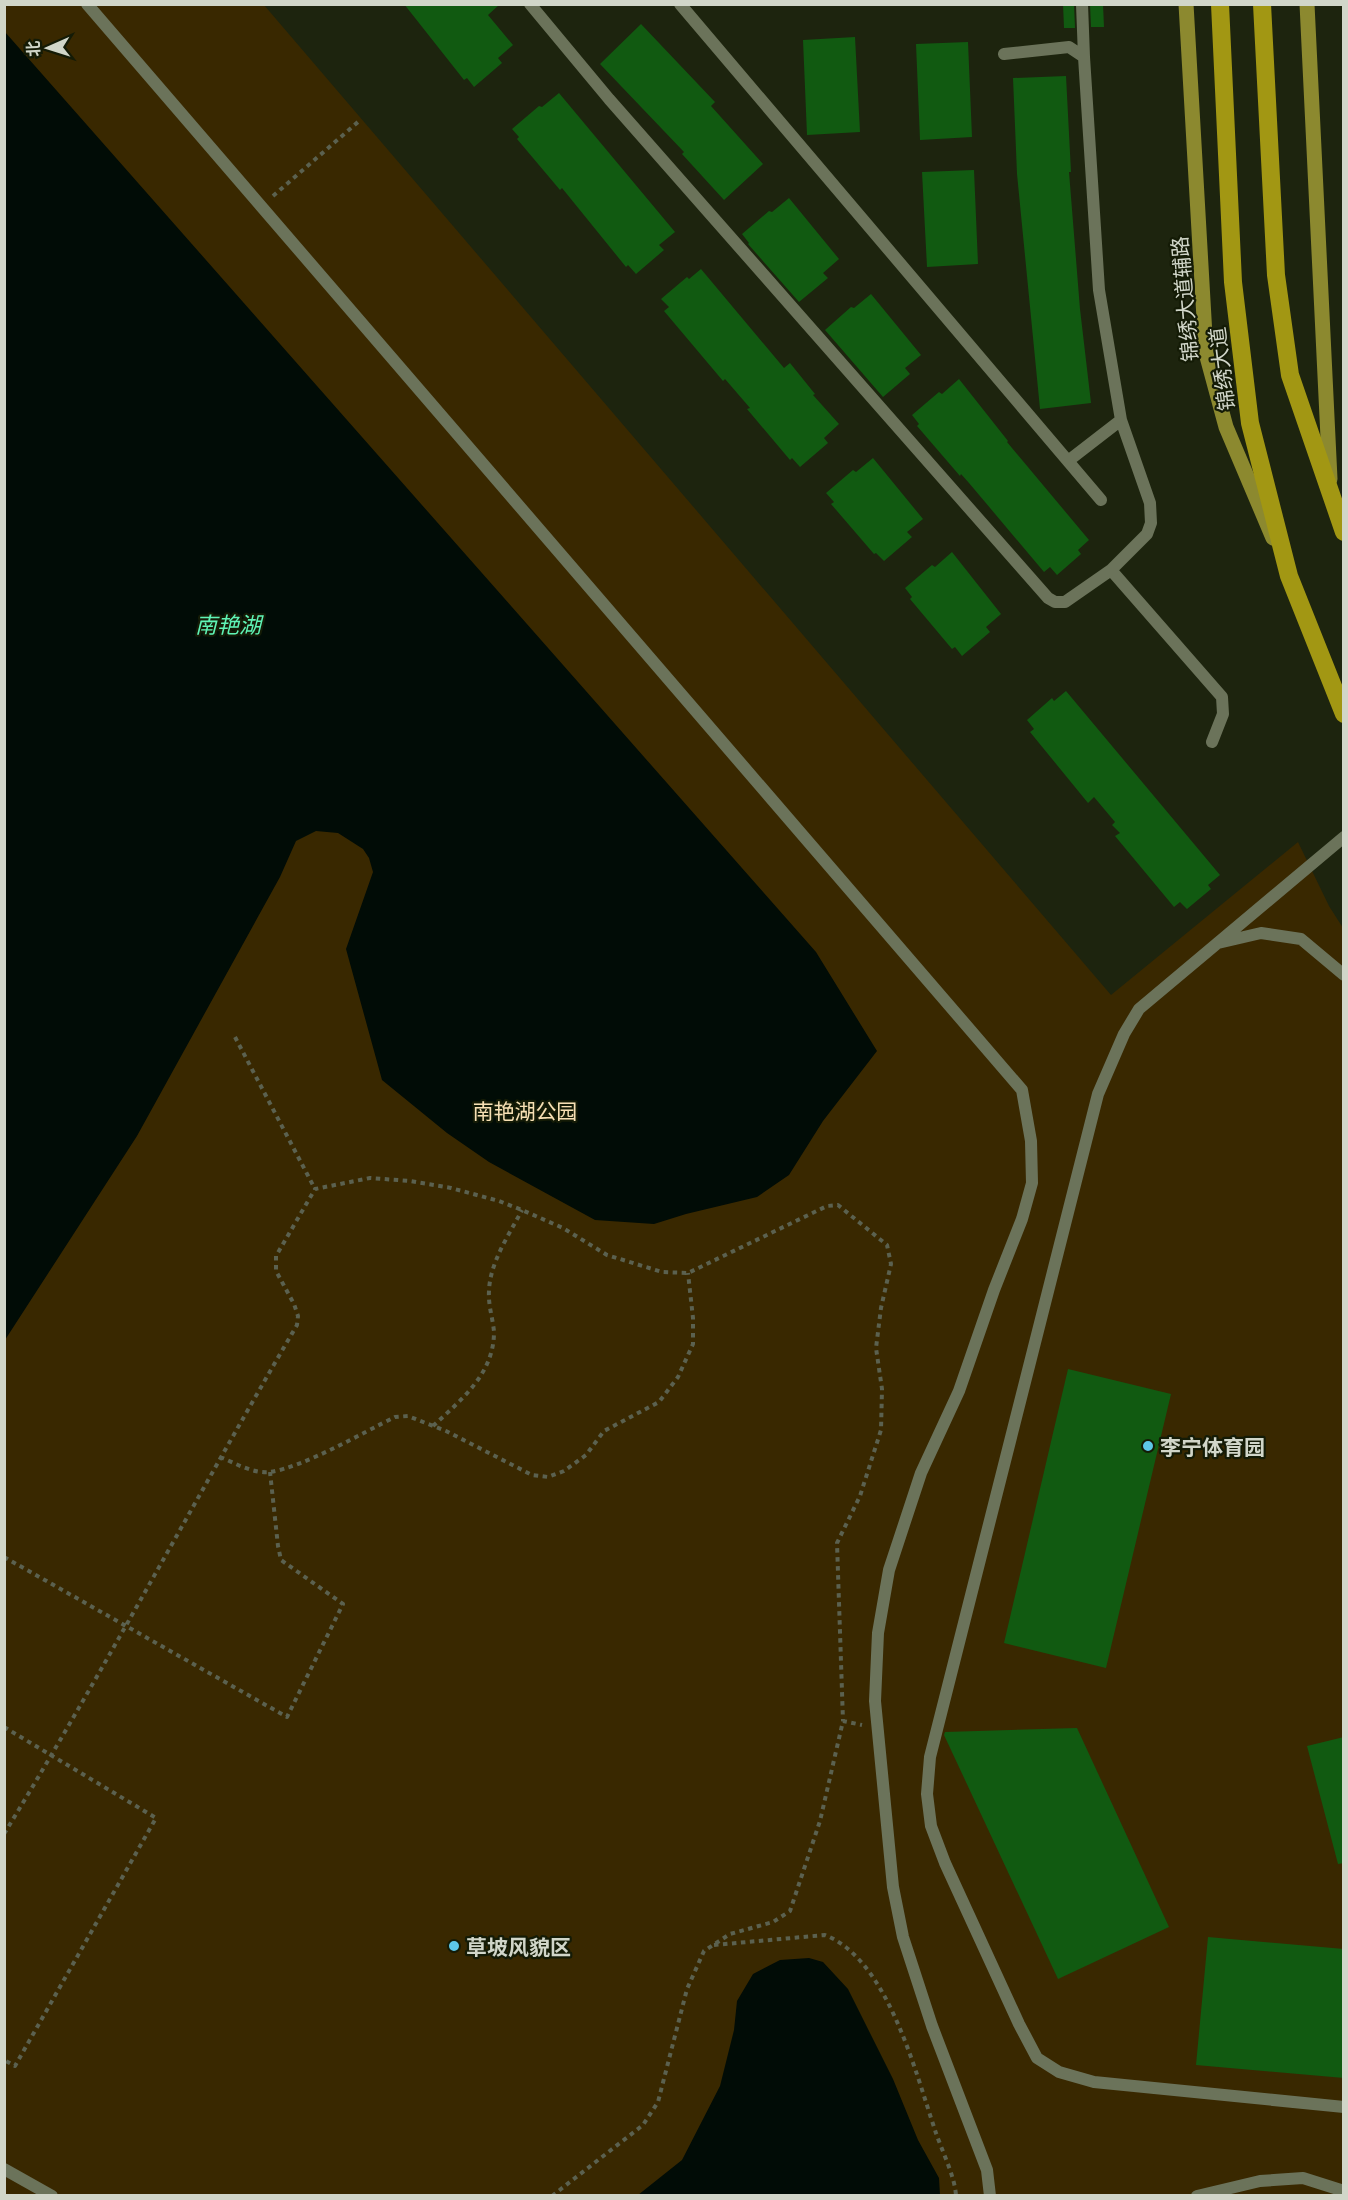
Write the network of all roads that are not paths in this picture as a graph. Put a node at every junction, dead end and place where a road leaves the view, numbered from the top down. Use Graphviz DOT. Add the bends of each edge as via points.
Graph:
graph roads {
  1 [pos="87,4"];
  2 [pos="530,4"];
  3 [pos="680,4"];
  4 [pos="1082,4"];
  5 [pos="1186,4"];
  6 [pos="1220,4"];
  7 [pos="1262,4"];
  8 [pos="1307,4"];
  9 [pos="1004,54"];
  10 [pos="1084,57"];
  11 [pos="1120,420"];
  12 [pos="1068,461"];
  13 [pos="1330,491"];
  14 [pos="1101,500"];
  15 [pos="1344,532"];
  16 [pos="1111,570"];
  17 [pos="1289,576"];
  18 [pos="1344,714"];
  19 [pos="1212,742"];
  20 [pos="1344,837"];
  21 [pos="1214,944"];
  22 [pos="1344,975"];
  23 [pos="1344,2108"];
  24 [pos="4,2169"];
  25 [pos="1344,2191"];
  26 [pos="52,2196"];
  27 [pos="990,2196"];
  28 [pos="1197,2196"];
  1 -- 27 [label="lane" via="1022,1090 1031,1141 1032,1183 1023,1220 959,1391 921,1473 889,1570 878,1633 875,1701 893,1887 903,1936 932,2026 987,2170"];
  2 -- 16 [label="lane" via="1048,598 1065,602"];
  3 -- 12 [label="lane"];
  4 -- 10 [label="lane"];
  5 -- 17 [label="main road, 锦绣大道辅路" via="1206,353 1226,427"];
  6 -- 17 [label="highway, 锦绣大道" via="1233,282 1249,411"];
  7 -- 13 [label="highway" via="1276,275 1290,375"];
  8 -- 13 [label="main road"];
  9 -- 10 [label="lane" via="1069,46"];
  10 -- 11 [label="lane" via="1099,290"];
  11 -- 12 [label="lane"];
  11 -- 16 [label="lane" via="1146,489 1151,523 1147,534"];
  12 -- 14 [label="lane"];
  13 -- 15 [label="highway"];
  16 -- 19 [label="lane" via="1222,697 1223,714"];
  17 -- 18 [label="highway, 锦绣大道"];
  20 -- 21 [label="lane"];
  21 -- 22 [label="lane" via="1261,933 1301,939"];
  21 -- 23 [label="lane" via="1139,1009 1098,1094 930,1757 927,1794 931,1826 945,1863 1037,2058 1059,2072 1094,2082"];
  24 -- 26 [label="lane"];
  25 -- 28 [label="lane" via="1303,2178 1260,2181"];
}
